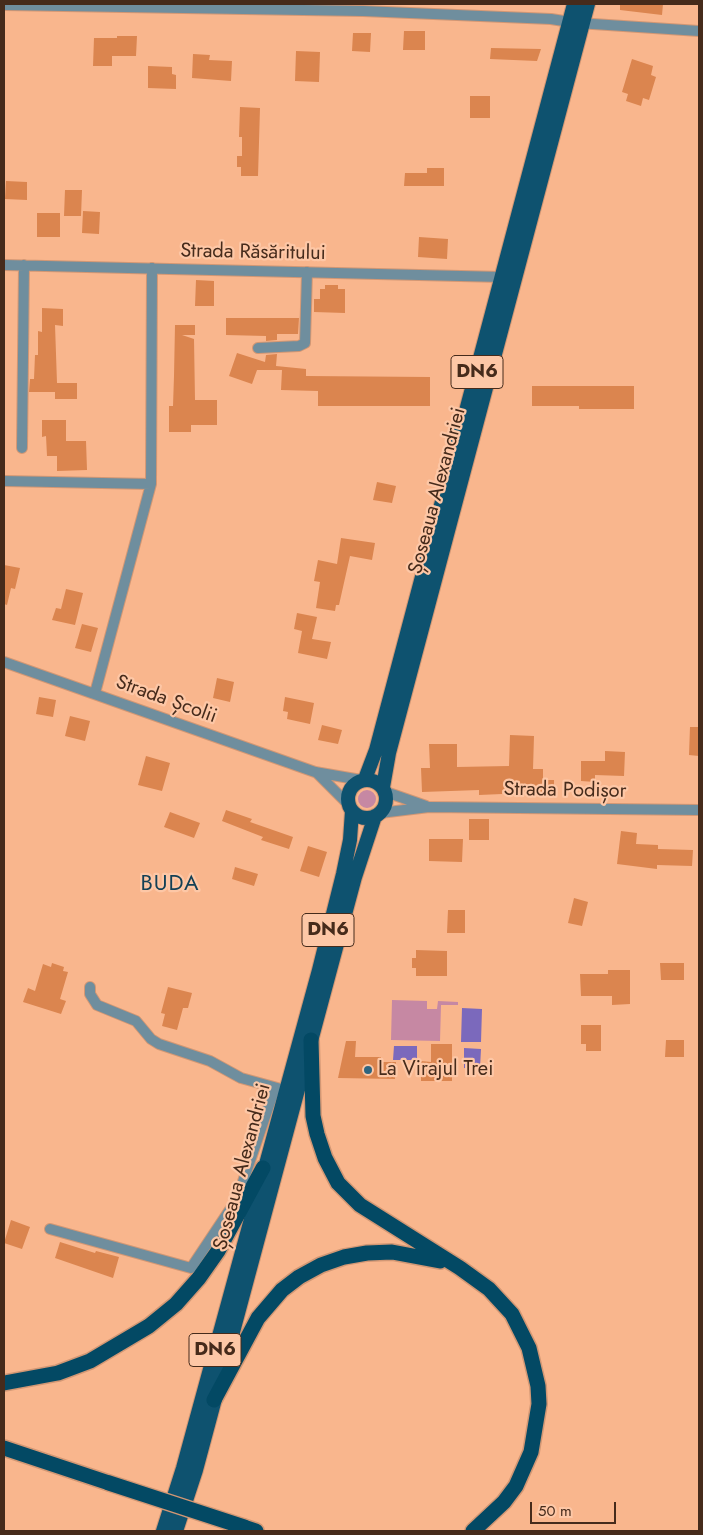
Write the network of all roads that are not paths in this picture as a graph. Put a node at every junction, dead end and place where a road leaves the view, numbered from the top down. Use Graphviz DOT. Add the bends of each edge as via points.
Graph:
graph roads {
  1 [pos="574,4"];
  2 [pos="588,4"];
  3 [pos="4,5"];
  4 [pos="288,7"];
  5 [pos="576,23"];
  6 [pos="699,31"];
  7 [pos="4,265"];
  8 [pos="24,265"];
  9 [pos="152,268"];
  10 [pos="307,272"];
  11 [pos="502,277"];
  12 [pos="258,348"];
  13 [pos="22,448"];
  14 [pos="4,481"];
  15 [pos="151,484"];
  16 [pos="4,662"];
  17 [pos="95,693"];
  18 [pos="315,772"];
  19 [pos="363,780"];
  20 [pos="384,790"];
  21 [pos="429,807"];
  22 [pos="350,808"];
  23 [pos="699,810"];
  24 [pos="377,815"];
  25 [pos="90,987"];
  26 [pos="311,1040"];
  27 [pos="280,1089"];
  28 [pos="263,1168"];
  29 [pos="50,1229"];
  30 [pos="460,1268"];
  31 [pos="4,1383"];
  32 [pos="214,1400"];
  33 [pos="4,1448"];
  34 [pos="250,1529"];
  35 [pos="163,1531"];
  36 [pos="176,1531"];
  37 [pos="473,1531"];
  1 -- 5 [label="highway, Șoseaua Alexandriei / DN6"];
  2 -- 5 [label="highway, Șoseaua Alexandriei / DN6"];
  3 -- 4 [label="street"];
  4 -- 5 [label="street" via="551,19"];
  5 -- 6 [label="street"];
  5 -- 11 [label="highway, Șoseaua Alexandriei / DN6"];
  5 -- 20 [label="highway, Șoseaua Alexandriei / DN6" via="389,753"];
  7 -- 8 [label="street, Strada Răsăritului"];
  8 -- 9 [label="street, Strada Răsăritului"];
  8 -- 13 [label="street"];
  9 -- 10 [label="street, Strada Răsăritului"];
  9 -- 15 [label="street"];
  10 -- 11 [label="street, Strada Răsăritului"];
  10 -- 12 [label="street" via="305,343"];
  11 -- 19 [label="highway, Șoseaua Alexandriei / DN6" via="376,750"];
  14 -- 15 [label="street"];
  15 -- 17 [label="street"];
  16 -- 17 [label="street, Strada Școlii"];
  17 -- 18 [label="street, Strada Școlii"];
  18 -- 19 [label="street, Strada Școlii"];
  18 -- 22 [label="street, Strada Școlii"];
  19 -- 20 [label="highway" via="375,781"];
  19 -- 22 [label="highway, Șoseaua Alexandriei / DN6" via="350,790"];
  20 -- 21 [label="street, Strada Podișor"];
  20 -- 24 [label="highway, Șoseaua Alexandriei / DN6" via="386,804"];
  21 -- 23 [label="street, Strada Podișor"];
  21 -- 24 [label="street, Strada Podișor"];
  22 -- 24 [label="highway" via="363,818"];
  22 -- 27 [label="highway, Șoseaua Alexandriei / DN6" via="350,840 343,874"];
  24 -- 26 [label="highway, Șoseaua Alexandriei / DN6" via="355,877"];
  25 -- 27 [label="street" via="90,994 97,1005 136,1021 158,1044 210,1061 241,1078"];
  26 -- 30 [label="highway" via="313,1116 325,1158 338,1182 360,1205"];
  26 -- 32 [label="highway, Șoseaua Alexandriei / DN6"];
  27 -- 28 [label="highway, Șoseaua Alexandriei / DN6"];
  27 -- 29 [label="street" via="237,1199 191,1268"];
  28 -- 31 [label="highway" via="218,1251 176,1304 149,1326 90,1361 58,1373"];
  28 -- 35 [label="highway, Șoseaua Alexandriei / DN6" via="183,1468"];
  30 -- 32 [label="highway" via="392,1252 344,1257 314,1269 282,1290 258,1318"];
  30 -- 37 [label="highway" via="501,1300 521,1329 535,1367 540,1404 534,1444 519,1480 504,1502"];
  32 -- 36 [label="highway, Șoseaua Alexandriei / DN6"];
  33 -- 34 [label="highway, bridge"];
}
